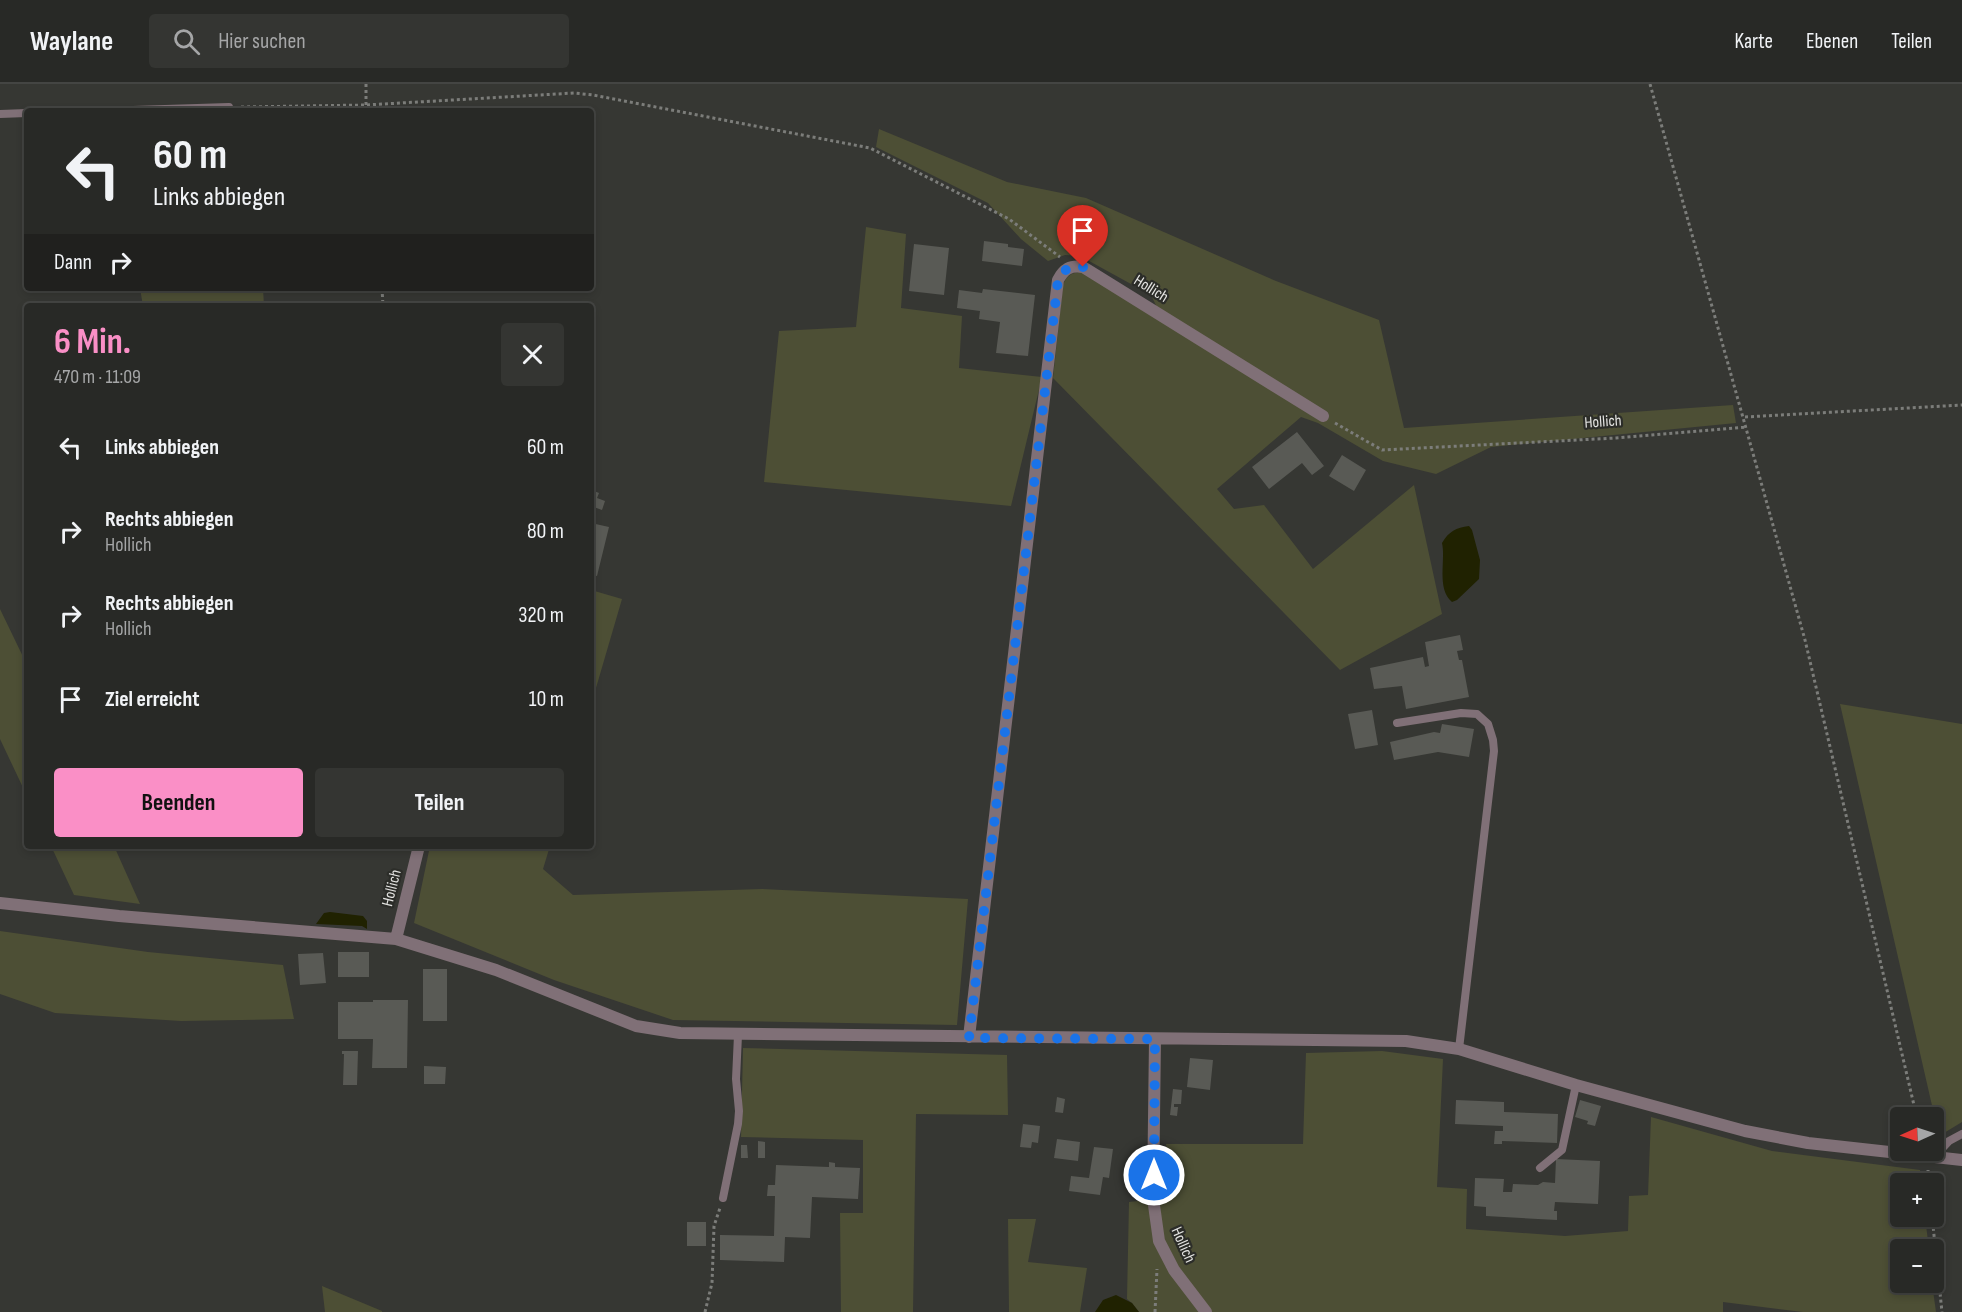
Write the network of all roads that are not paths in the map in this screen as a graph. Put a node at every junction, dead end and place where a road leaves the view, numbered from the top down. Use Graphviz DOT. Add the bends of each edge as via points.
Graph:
graph roads {
  1 [pos="229,107"];
  2 [pos="197,108"];
  3 [pos="24,113"];
  4 [pos="0,114"];
  5 [pos="1323,416"];
  6 [pos="1397,723"];
  7 [pos="418,849"];
  8 [pos="0,903"];
  9 [pos="396,939"];
  10 [pos="738,1035"];
  11 [pos="969,1038"];
  12 [pos="1155,1039"];
  13 [pos="1459,1049"];
  14 [pos="1576,1085"];
  15 [pos="1962,1134"];
  16 [pos="1944,1146"];
  17 [pos="1890,1151"];
  18 [pos="1944,1157"];
  19 [pos="1962,1160"];
  20 [pos="1540,1168"];
  21 [pos="723,1198"];
  22 [pos="1206,1312"];
  1 -- 2 [label="lane"];
  3 -- 4 [label="lane"];
  5 -- 11 [label="street, Hollich" via="1083,267 1068,267 1058,280"];
  6 -- 13 [label="lane" via="1477,714 1488,724 1493,740"];
  7 -- 9 [label="street, Hollich"];
  8 -- 9 [label="street"];
  9 -- 10 [label="street" via="496,969 636,1026 680,1033"];
  10 -- 11 [label="street"];
  10 -- 21 [label="lane" via="738,1124"];
  11 -- 12 [label="street"];
  12 -- 13 [label="street" via="1406,1041"];
  12 -- 22 [label="street, Hollich" via="1153,1198 1159,1240 1174,1270"];
  13 -- 14 [label="street"];
  14 -- 17 [label="street" via="1745,1131 1808,1143"];
  14 -- 20 [label="lane" via="1562,1150"];
  15 -- 16 [label="lane"];
  18 -- 19 [label="street"];
}
